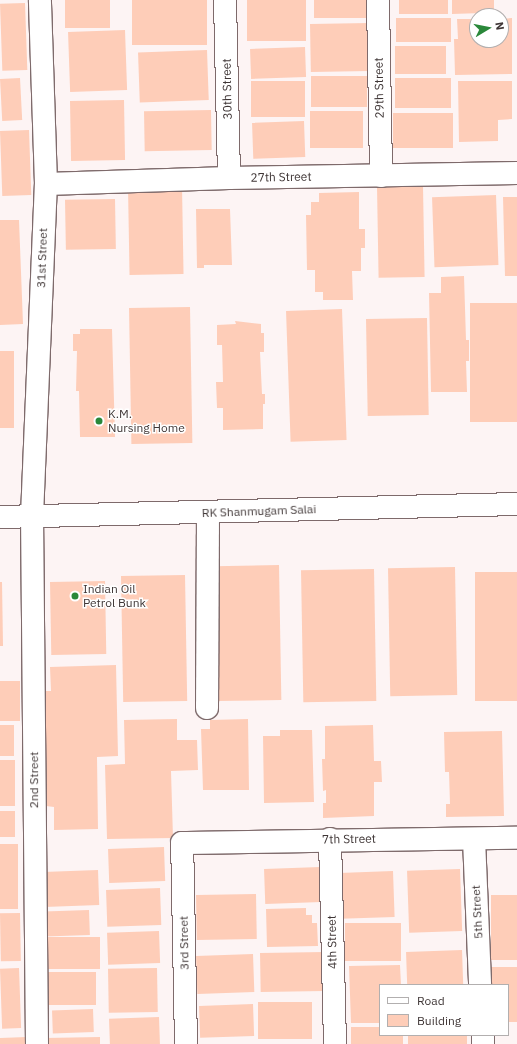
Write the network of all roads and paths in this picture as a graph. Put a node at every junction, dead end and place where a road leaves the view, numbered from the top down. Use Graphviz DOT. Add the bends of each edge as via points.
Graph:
graph roads {
  1 [pos="40,0"];
  2 [pos="225,0"];
  3 [pos="378,0"];
  4 [pos="517,174"];
  5 [pos="381,176"];
  6 [pos="229,178"];
  7 [pos="46,184"];
  8 [pos="517,504"];
  9 [pos="208,513"];
  10 [pos="32,516"];
  11 [pos="0,517"];
  12 [pos="207,708"];
  13 [pos="517,838"];
  14 [pos="330,839"];
  15 [pos="474,839"];
  16 [pos="182,843"];
  17 [pos="480,984"];
  18 [pos="37,1044"];
  19 [pos="186,1044"];
  20 [pos="335,1044"];
  1 -- 7 [label="street, 31st Street"];
  2 -- 6 [label="street, 30th Street"];
  3 -- 5 [label="street, 29th Street"];
  4 -- 5 [label="street, 27th Street"];
  5 -- 6 [label="street, 27th Street"];
  6 -- 7 [label="street, 27th Street"];
  7 -- 10 [label="street, 31st Street"];
  8 -- 9 [label="street, RK Shanmugam Salai"];
  9 -- 10 [label="street, RK Shanmugam Salai"];
  9 -- 12 [label="street"];
  10 -- 11 [label="street, RK Shanmugam Salai"];
  10 -- 18 [label="street, 2nd Street"];
  13 -- 15 [label="street, 7th Street"];
  14 -- 15 [label="street, 7th Street"];
  14 -- 16 [label="street, 7th Street"];
  14 -- 20 [label="street, 4th Street"];
  15 -- 17 [label="street, 5th Street"];
  16 -- 19 [label="street, 3rd Street"];
}
